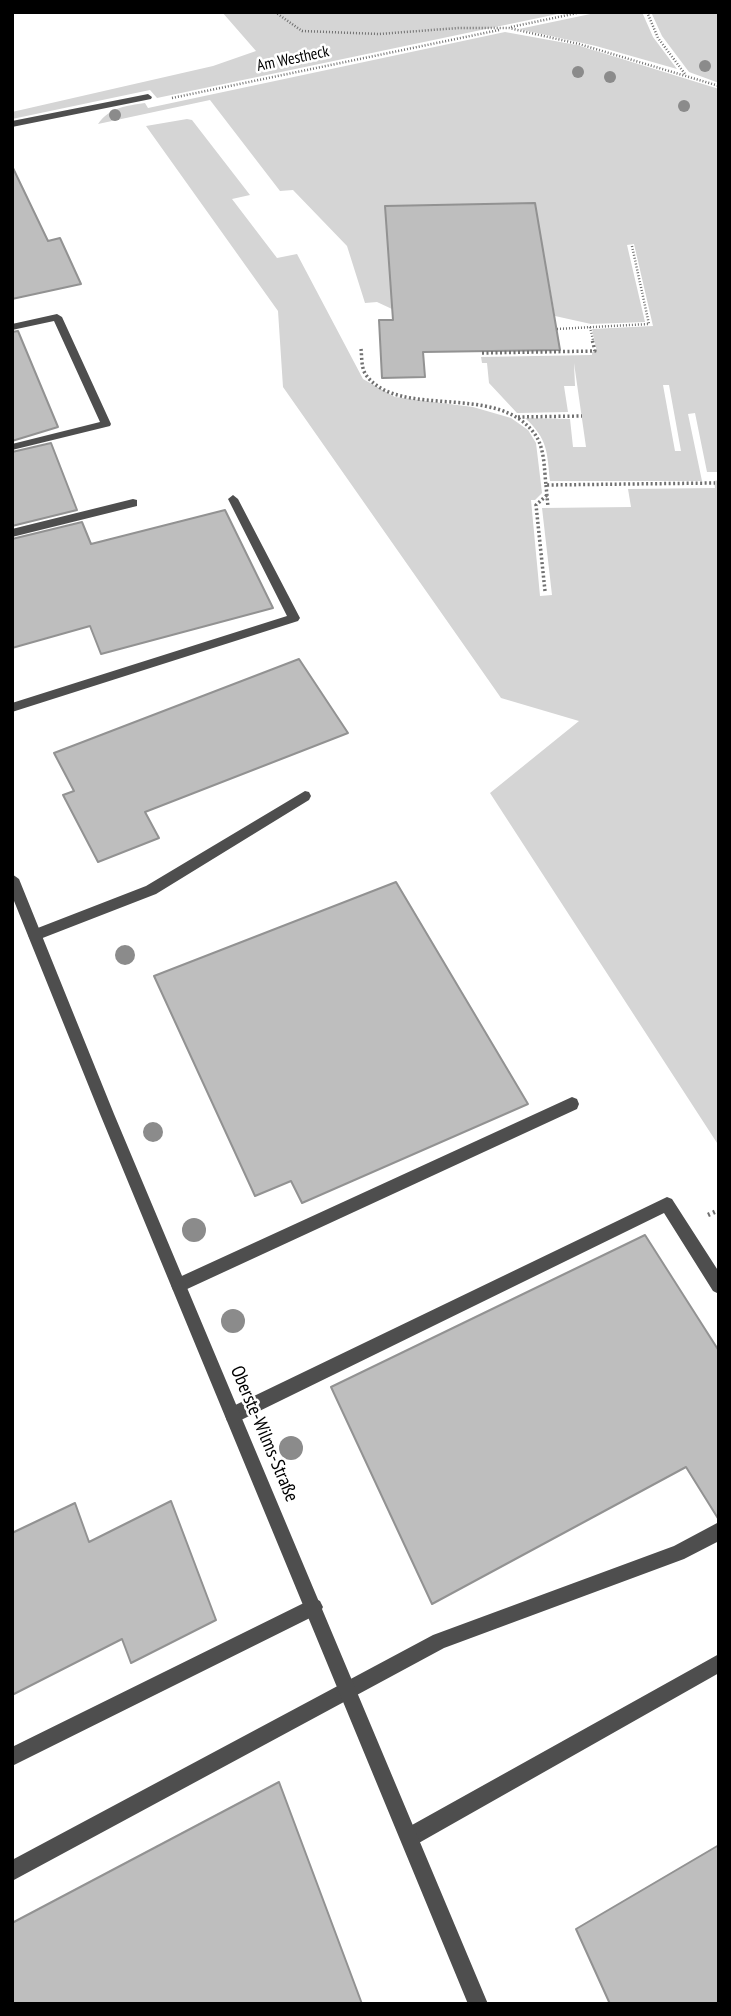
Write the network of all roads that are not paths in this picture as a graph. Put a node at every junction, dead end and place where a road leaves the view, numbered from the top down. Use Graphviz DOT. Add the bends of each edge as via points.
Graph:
graph roads {
  1 [pos="148,97"];
  2 [pos="12,124"];
  3 [pos="12,327"];
  4 [pos="12,447"];
  5 [pos="233,499"];
  6 [pos="133,503"];
  7 [pos="12,533"];
  8 [pos="12,708"];
  9 [pos="305,796"];
  10 [pos="12,879"];
  11 [pos="35,935"];
  12 [pos="572,1104"];
  13 [pos="179,1285"];
  14 [pos="719,1286"];
  15 [pos="233,1415"];
  16 [pos="719,1531"];
  17 [pos="314,1606"];
  18 [pos="719,1663"];
  19 [pos="349,1690"];
  20 [pos="12,1757"];
  21 [pos="410,1837"];
  22 [pos="12,1871"];
  23 [pos="478,2004"];
  1 -- 2 [label="street"];
  3 -- 4 [label="street" via="57,317 106,424"];
  5 -- 8 [label="street" via="294,618"];
  6 -- 7 [label="street"];
  9 -- 11 [label="street" via="150,890"];
  10 -- 11 [label="street, Oberste-Wilms-Straße"];
  11 -- 13 [label="street, Oberste-Wilms-Straße"];
  12 -- 13 [label="street"];
  13 -- 15 [label="street, Oberste-Wilms-Straße"];
  14 -- 15 [label="street" via="667,1204"];
  15 -- 17 [label="street, Oberste-Wilms-Straße"];
  16 -- 19 [label="street" via="678,1553 439,1641"];
  17 -- 19 [label="street, Oberste-Wilms-Straße"];
  17 -- 20 [label="street"];
  18 -- 21 [label="street"];
  19 -- 21 [label="street, Oberste-Wilms-Straße"];
  19 -- 22 [label="street"];
  21 -- 23 [label="street, Oberste-Wilms-Straße"];
}
